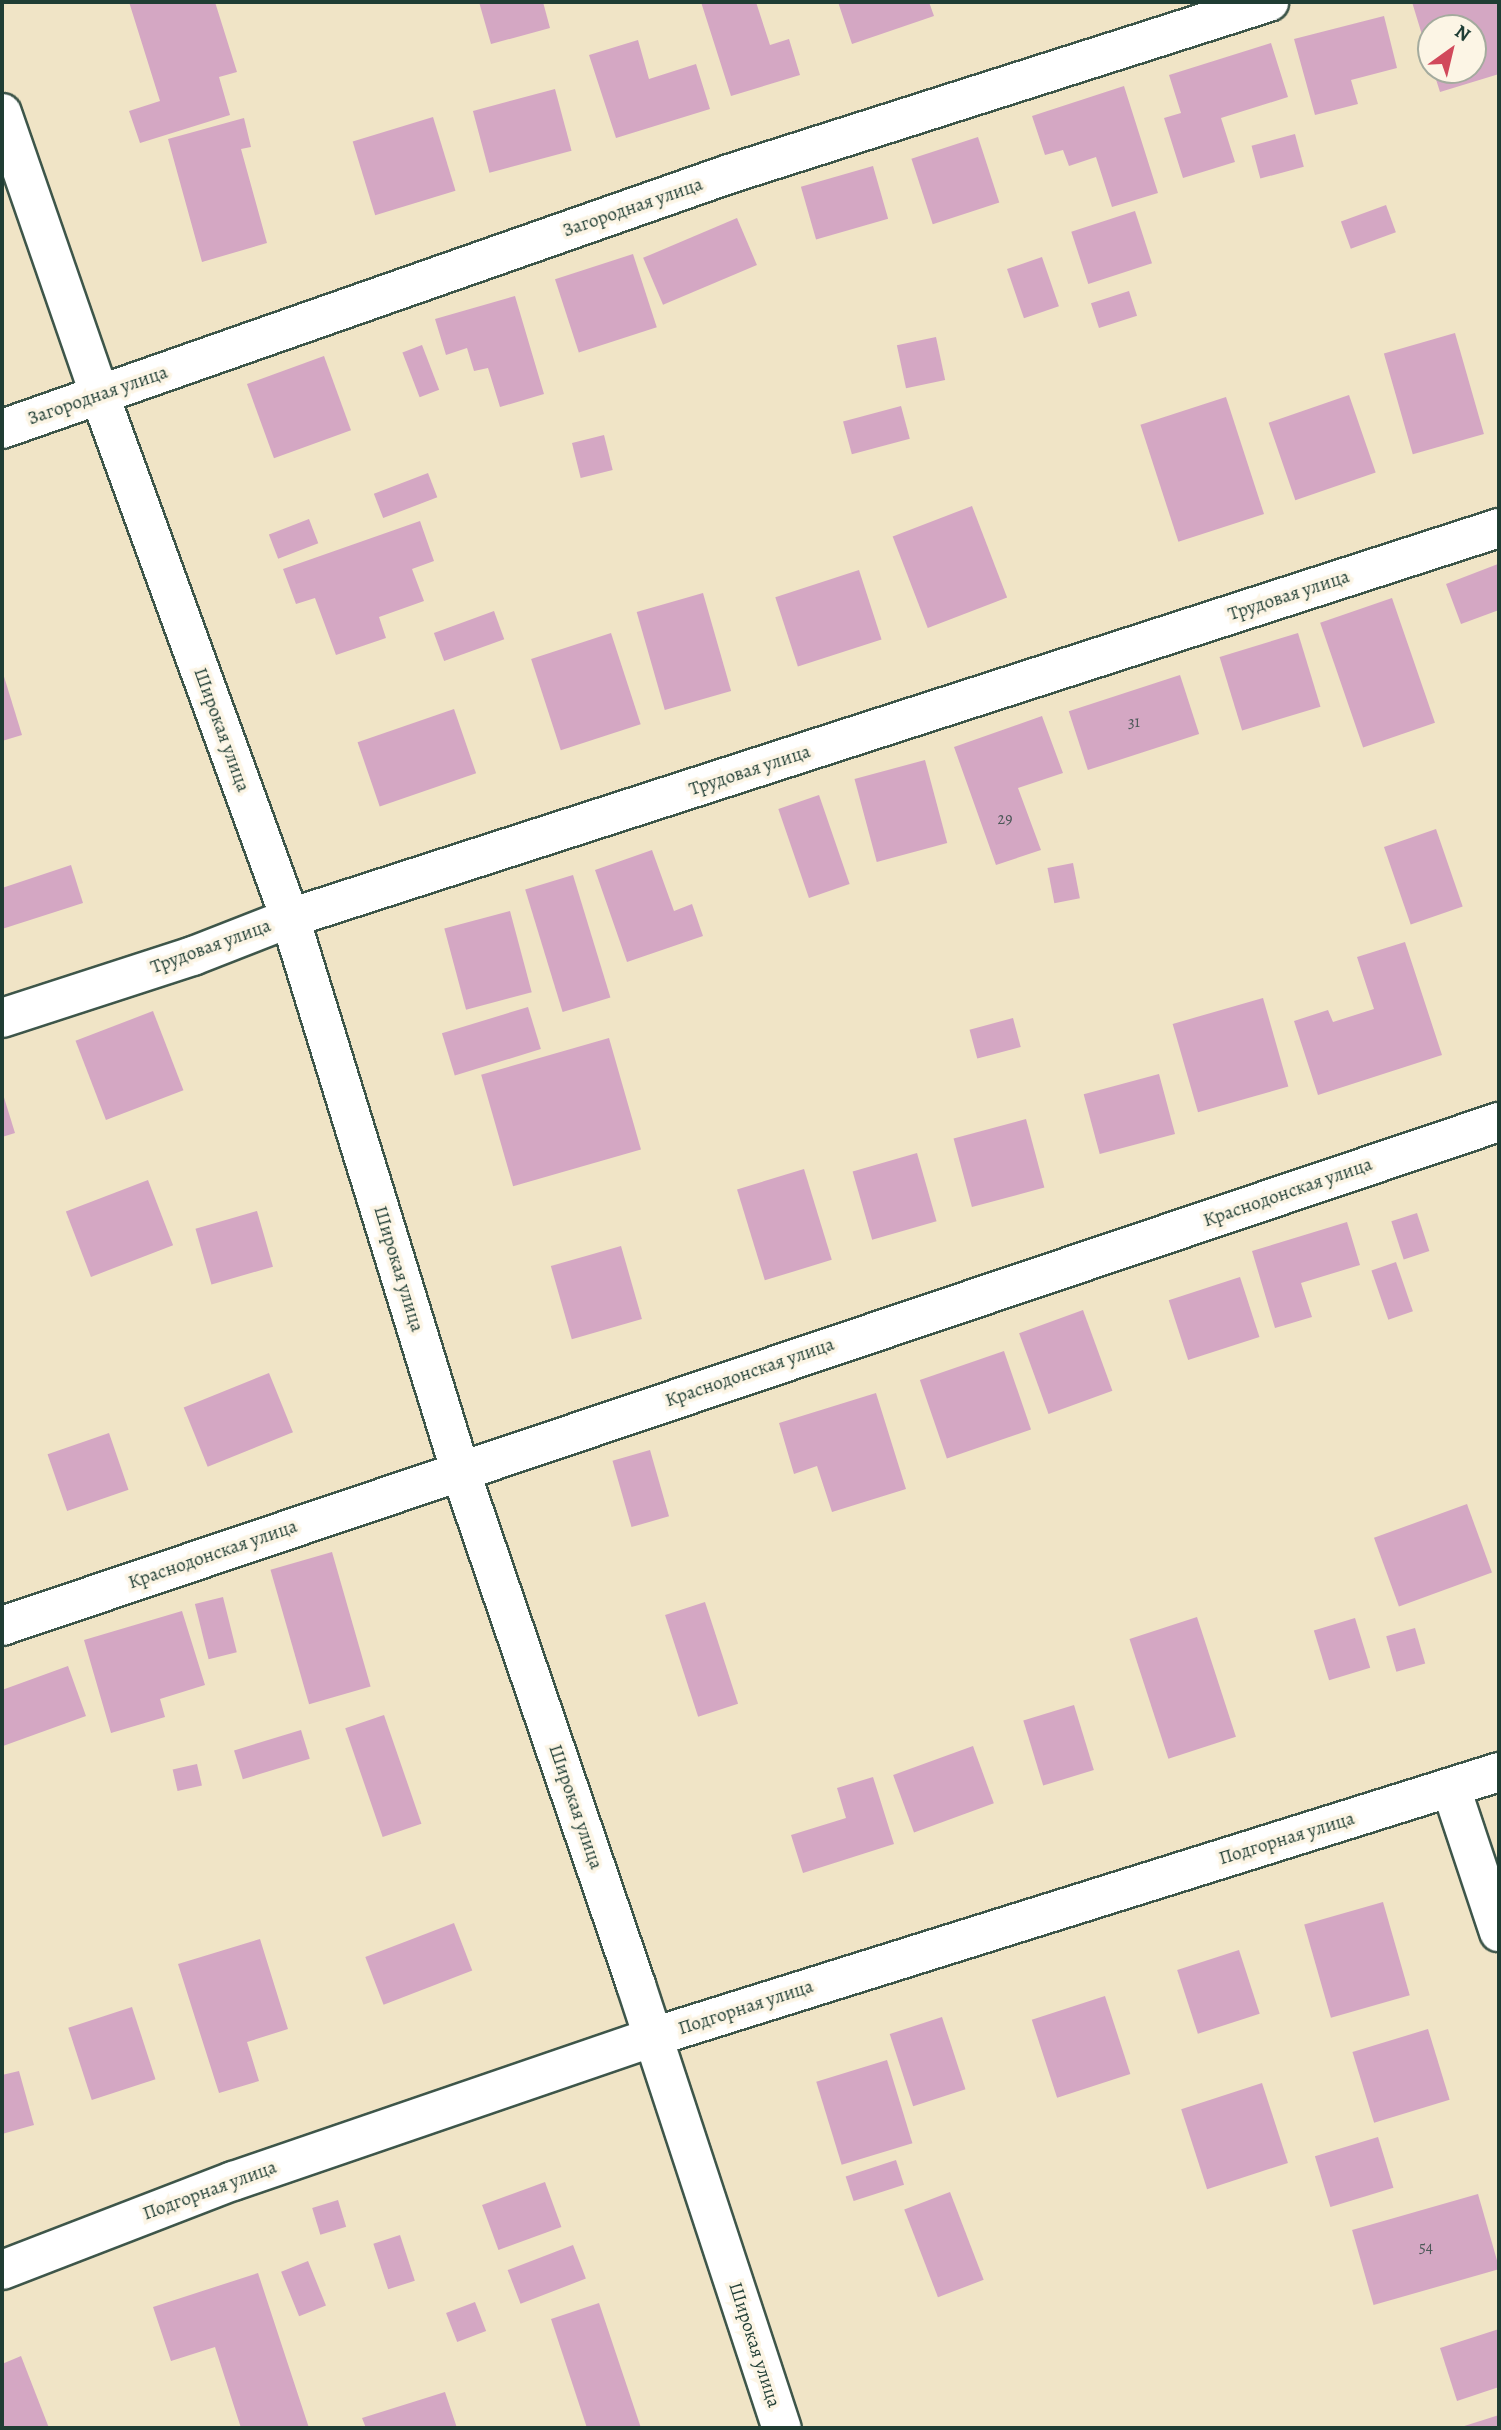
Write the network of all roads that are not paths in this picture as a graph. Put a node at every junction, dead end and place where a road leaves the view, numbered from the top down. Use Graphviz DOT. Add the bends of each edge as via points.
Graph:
graph roads {
  1 [pos="1269,2"];
  2 [pos="2,113"];
  3 [pos="100,396"];
  4 [pos="2,429"];
  5 [pos="1499,528"];
  6 [pos="290,918"];
  7 [pos="2,1018"];
  8 [pos="1499,1122"];
  9 [pos="461,1473"];
  10 [pos="2,1626"];
  11 [pos="1499,1772"];
  12 [pos="1451,1788"];
  13 [pos="1499,1931"];
  14 [pos="653,2037"];
  15 [pos="2,2270"];
  16 [pos="782,2428"];
  1 -- 3 [label="street, Загородная улица" via="729,174"];
  2 -- 3 [label="street, Широкая улица"];
  3 -- 4 [label="street, Загородная улица"];
  3 -- 6 [label="street, Широкая улица"];
  5 -- 6 [label="street, Трудовая улица"];
  6 -- 7 [label="street, Трудовая улица" via="193,956"];
  6 -- 9 [label="street, Широкая улица"];
  8 -- 9 [label="street, Краснодонская улица"];
  9 -- 10 [label="street, Краснодонская улица"];
  9 -- 14 [label="street, Широкая улица"];
  11 -- 12 [label="street, Подгорная улица"];
  12 -- 13 [label="street"];
  12 -- 14 [label="street, Подгорная улица"];
  14 -- 15 [label="street, Подгорная улица" via="233,2181"];
  14 -- 16 [label="street, Широкая улица"];
}
